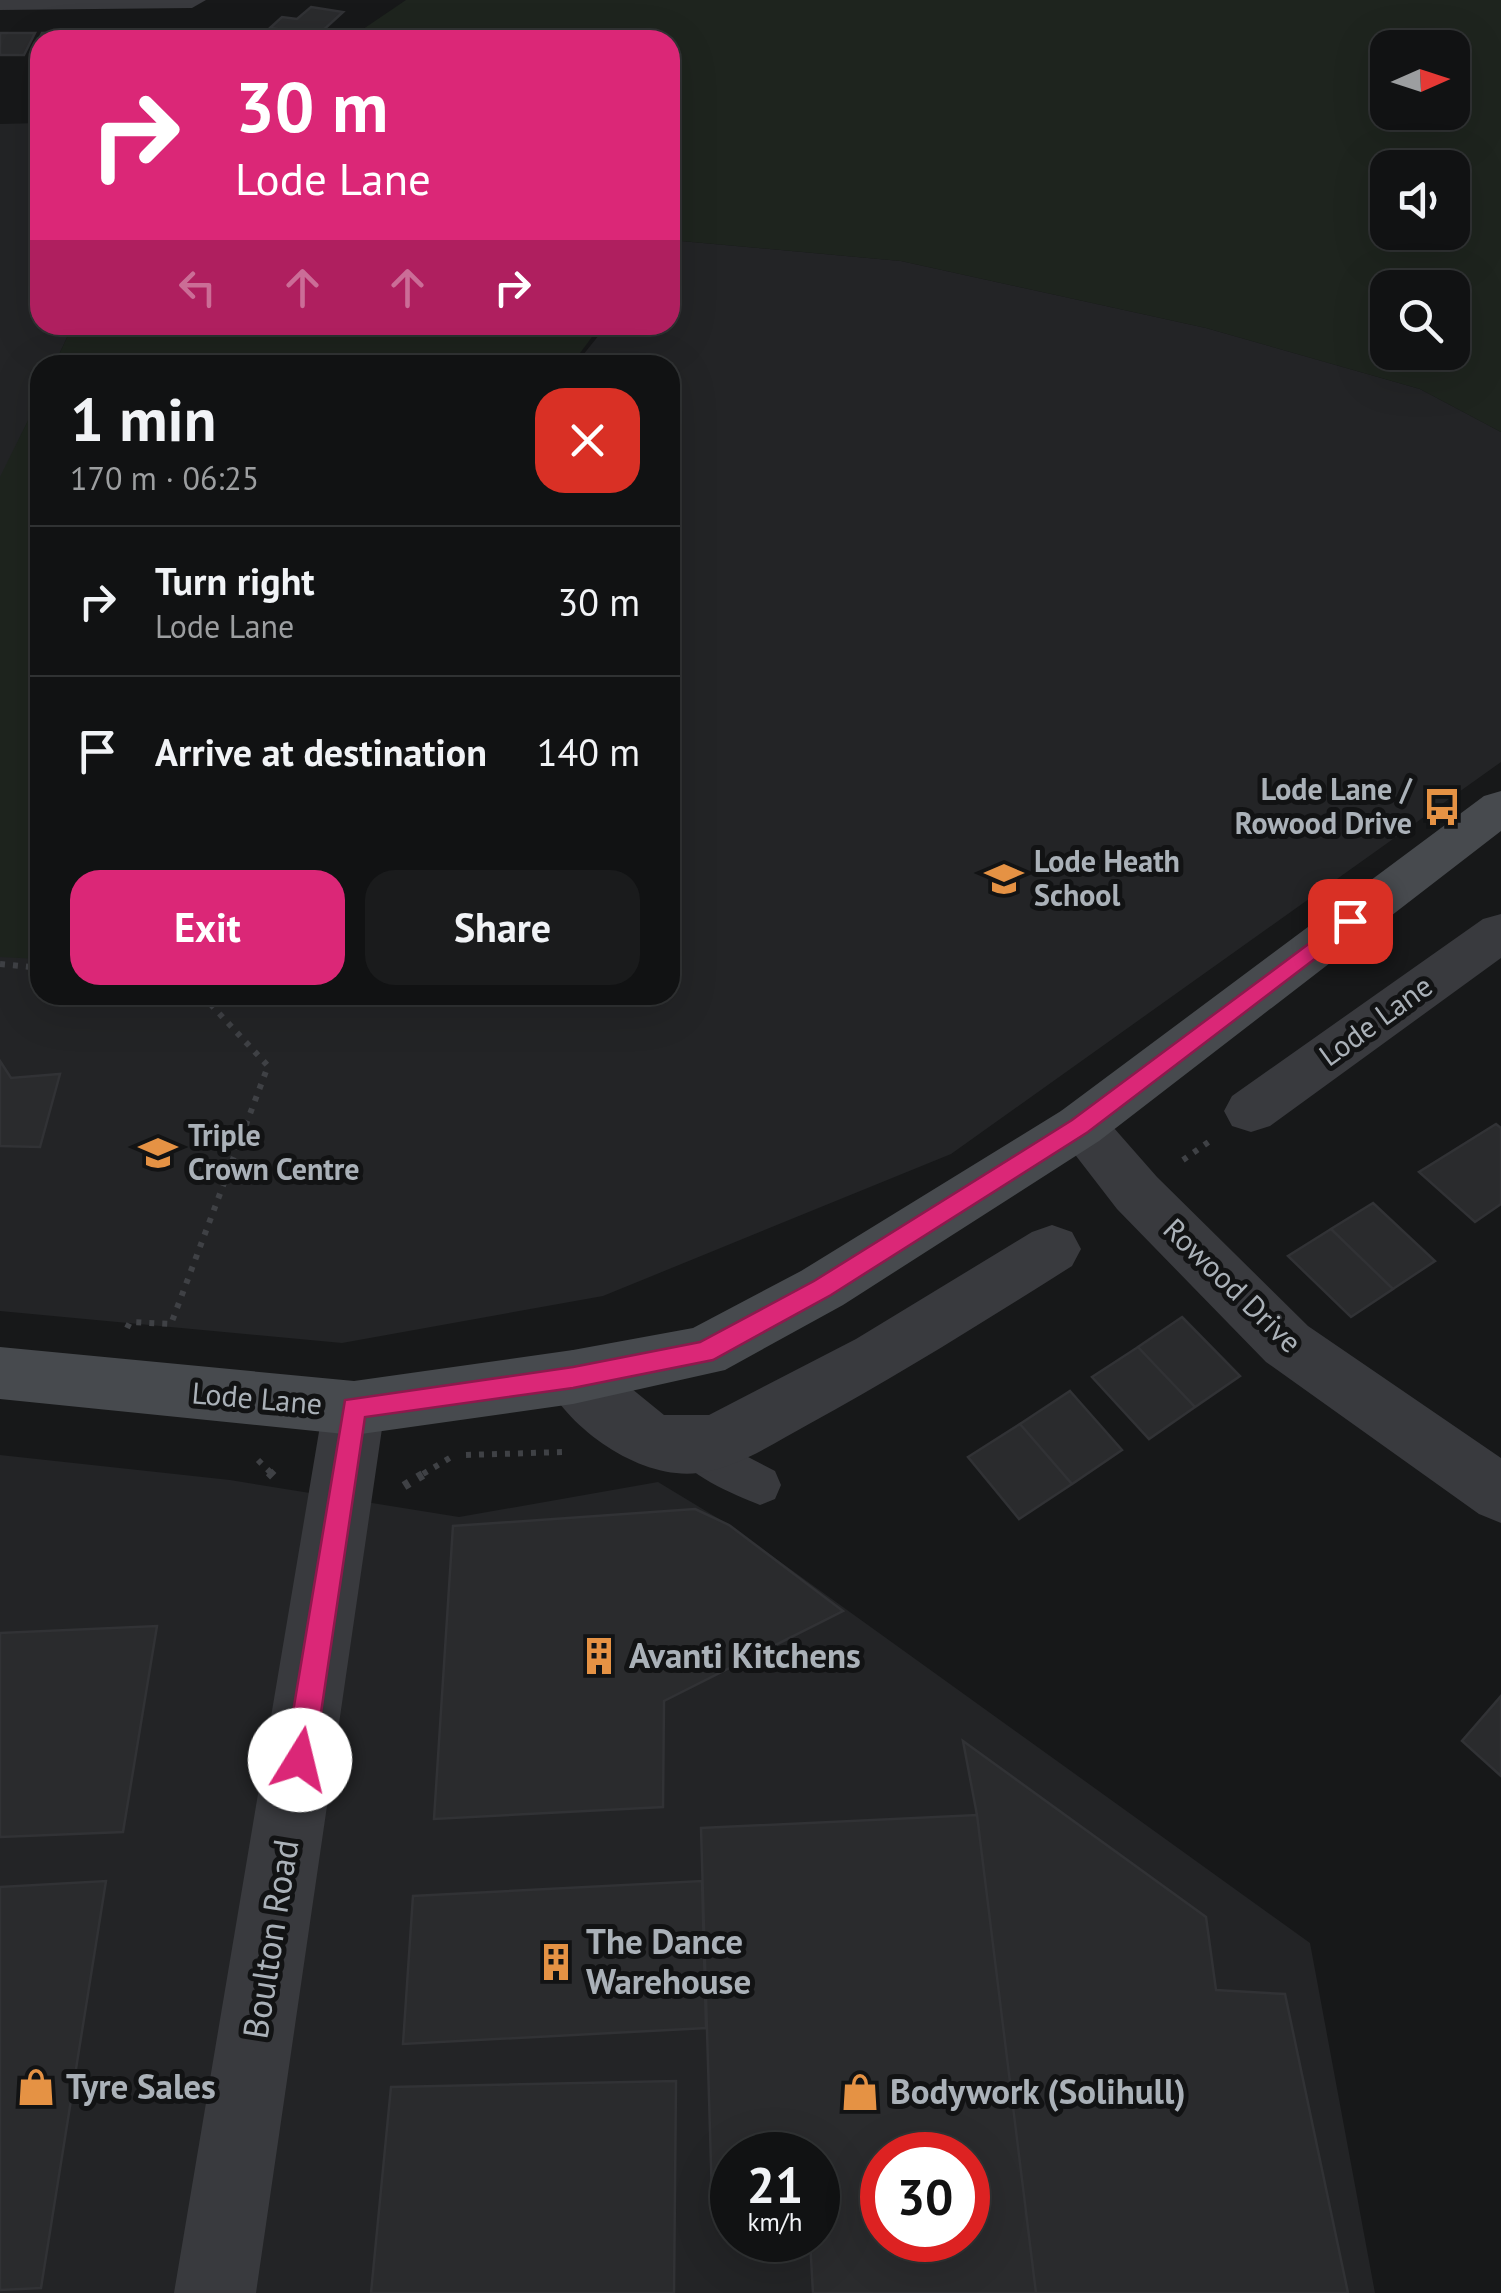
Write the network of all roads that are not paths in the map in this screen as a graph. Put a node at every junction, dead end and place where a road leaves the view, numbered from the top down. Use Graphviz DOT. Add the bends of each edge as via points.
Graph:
graph roads {
  1 [pos="192,0"];
  2 [pos="0,2"];
  3 [pos="1501,807"];
  4 [pos="1501,932"];
  5 [pos="1251,1111"];
  6 [pos="1080,1126"];
  7 [pos="1052,1249"];
  8 [pos="0,1373"];
  9 [pos="573,1378"];
  10 [pos="354,1408"];
  11 [pos="694,1448"];
  12 [pos="760,1486"];
  13 [pos="1501,1494"];
  14 [pos="215,2293"];
  1 -- 2 [label="street"];
  3 -- 6 [label="main road, Lode Lane"];
  4 -- 5 [label="street, Lode Lane"];
  6 -- 9 [label="main road, Lode Lane" via="822,1288 704,1352"];
  6 -- 13 [label="street, Rowood Drive" via="1287,1344"];
  7 -- 11 [label="street" via="876,1356 719,1442"];
  8 -- 10 [label="main road, Lode Lane"];
  9 -- 10 [label="main road, Lode Lane"];
  9 -- 11 [label="street" via="633,1434"];
  10 -- 14 [label="street, Boulton Road"];
  11 -- 12 [label="lane"];
}
